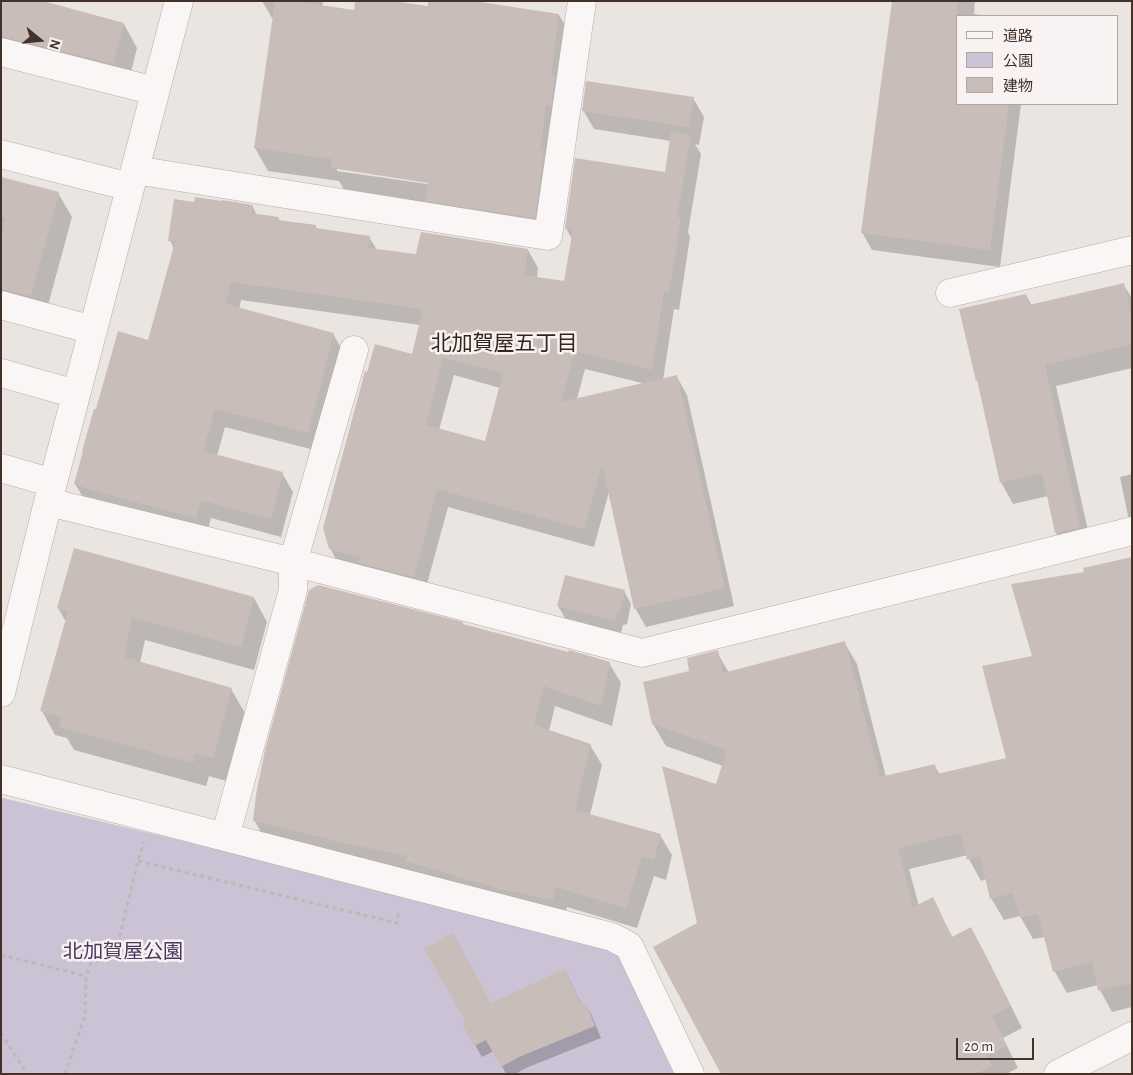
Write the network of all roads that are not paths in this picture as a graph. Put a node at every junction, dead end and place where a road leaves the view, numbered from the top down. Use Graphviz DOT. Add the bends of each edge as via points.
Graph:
graph roads {
  1 [pos="179,1"];
  2 [pos="582,1"];
  3 [pos="1,52"];
  4 [pos="156,91"];
  5 [pos="1,154"];
  6 [pos="133,178"];
  7 [pos="1132,250"];
  8 [pos="950,293"];
  9 [pos="1,305"];
  10 [pos="93,330"];
  11 [pos="354,350"];
  12 [pos="1,373"];
  13 [pos="76,394"];
  14 [pos="1,468"];
  15 [pos="51,492"];
  16 [pos="1132,531"];
  17 [pos="293,562"];
  18 [pos="1,693"];
  19 [pos="1,779"];
  20 [pos="225,837"];
  21 [pos="1132,1036"];
  22 [pos="690,1074"];
  23 [pos="1058,1074"];
  1 -- 4 [label="street"];
  2 -- 6 [label="street" via="548,236"];
  3 -- 4 [label="street"];
  4 -- 6 [label="street"];
  5 -- 6 [label="street"];
  6 -- 10 [label="street"];
  7 -- 8 [label="street"];
  9 -- 10 [label="street"];
  10 -- 13 [label="street"];
  11 -- 17 [label="street"];
  12 -- 13 [label="street"];
  13 -- 15 [label="street"];
  14 -- 15 [label="street"];
  15 -- 17 [label="street"];
  15 -- 18 [label="street"];
  16 -- 17 [label="street" via="642,653"];
  17 -- 20 [label="street" via="293,590"];
  19 -- 20 [label="street"];
  20 -- 22 [label="street" via="612,937 629,946"];
  21 -- 23 [label="street"];
}
